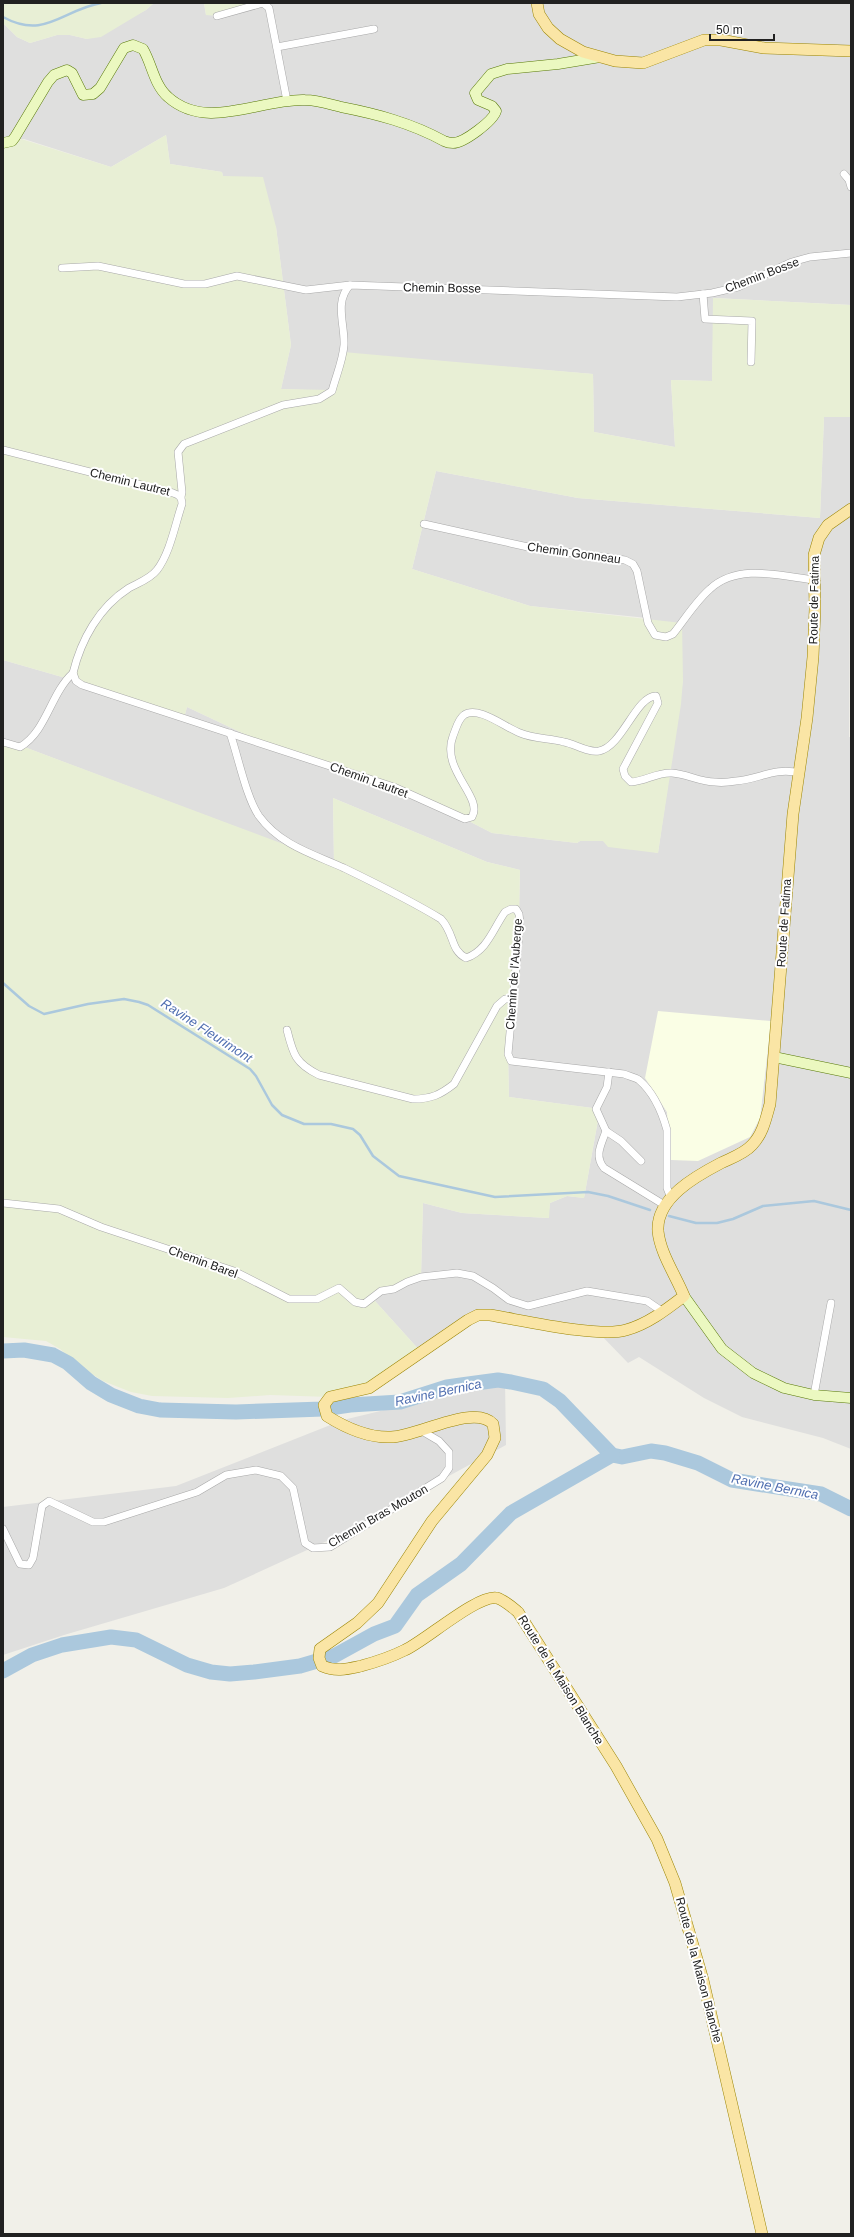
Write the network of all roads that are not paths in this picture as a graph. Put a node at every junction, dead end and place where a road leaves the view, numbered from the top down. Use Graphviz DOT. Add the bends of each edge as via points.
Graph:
graph roads {
  1 [pos="536,3"];
  2 [pos="217,16"];
  3 [pos="374,29"];
  4 [pos="277,47"];
  5 [pos="851,51"];
  6 [pos="600,58"];
  7 [pos="287,101"];
  8 [pos="3,143"];
  9 [pos="844,174"];
  10 [pos="851,187"];
  11 [pos="851,253"];
  12 [pos="62,268"];
  13 [pos="350,285"];
  14 [pos="703,294"];
  15 [pos="751,362"];
  16 [pos="3,450"];
  17 [pos="181,497"];
  18 [pos="851,509"];
  19 [pos="424,524"];
  20 [pos="814,580"];
  21 [pos="73,673"];
  22 [pos="230,733"];
  23 [pos="3,742"];
  24 [pos="800,772"];
  25 [pos="513,999"];
  26 [pos="286,1030"];
  27 [pos="774,1057"];
  28 [pos="609,1072"];
  29 [pos="851,1073"];
  30 [pos="606,1131"];
  31 [pos="641,1161"];
  32 [pos="3,1202"];
  33 [pos="668,1202"];
  34 [pos="684,1296"];
  35 [pos="831,1303"];
  36 [pos="663,1312"];
  37 [pos="814,1395"];
  38 [pos="851,1398"];
  39 [pos="422,1431"];
  40 [pos="3,1529"];
  41 [pos="762,2234"];
  1 -- 6 [label="main road" via="539,14 548,28 560,39"];
  2 -- 4 [label="street" via="263,3 267,5"];
  3 -- 4 [label="street"];
  4 -- 7 [label="street"];
  5 -- 6 [label="main road" via="764,48 721,40 704,40 643,63"];
  6 -- 7 [label="street" via="507,69 492,74 476,93 478,100 492,106 496,112 494,118 463,140 453,143 384,115 312,101"];
  7 -- 8 [label="street" via="223,113 188,110 167,97 157,82 143,49 134,45 124,48 100,88 93,94 83,95 72,73 67,70 54,75 12,141"];
  9 -- 10 [label="street"];
  11 -- 14 [label="street, Chemin Bosse" via="810,256 738,286"];
  12 -- 13 [label="street, Chemin Bosse" via="98,266 184,284 205,284 237,276 306,290"];
  13 -- 14 [label="street, Chemin Bosse" via="677,297"];
  13 -- 17 [label="street" via="344,291 340,302 344,345 332,390 319,399 283,405 184,444 178,452"];
  14 -- 15 [label="street" via="705,319 752,321"];
  16 -- 17 [label="street, Chemin Lautret"];
  17 -- 21 [label="street, Chemin Lautret" via="182,504 164,558 156,571 128,589 94,621"];
  18 -- 20 [label="main road, Route de Fatima" via="828,526 819,538 814,555"];
  19 -- 20 [label="street, Chemin Gonneau" via="528,547 625,560 633,564 636,572 648,623 655,635 666,637 673,634 710,588 731,576 755,573"];
  20 -- 24 [label="main road, Route de Fatima" via="813,657"];
  21 -- 22 [label="street, Chemin Lautret" via="76,681 82,685"];
  21 -- 23 [label="street" via="57,692 32,739 20,747"];
  22 -- 24 [label="street, Chemin Lautret" via="394,788 465,819 472,817 474,803 450,759 451,742 460,720 465,714 475,712 518,733 599,751 606,748 624,730 645,700 656,696 658,703 624,769 625,776 631,782 641,782 661,773 673,773 714,782 738,781 774,771"];
  22 -- 25 [label="street, Chemin de l'Auberge" via="250,796 259,815 273,832 303,851 377,884 441,919 449,928 454,948 459,955 466,958 476,955 482,950 505,912 516,909 519,914 519,929"];
  24 -- 27 [label="main road, Route de Fatima" via="792,822"];
  25 -- 26 [label="street" via="505,999 497,1006 454,1084 443,1093 426,1099 413,1099 319,1075 296,1060"];
  25 -- 28 [label="street, Chemin de l'Auberge" via="508,1054 511,1061"];
  27 -- 29 [label="street"];
  27 -- 33 [label="main road, Route de Fatima" via="770,1104 759,1137 743,1152 707,1170 687,1184"];
  28 -- 30 [label="street" via="607,1087 596,1109"];
  28 -- 33 [label="street, Chemin de l'Auberge" via="624,1074 638,1080 660,1111 667,1130"];
  30 -- 31 [label="street" via="621,1141"];
  30 -- 33 [label="street" via="598,1157 604,1168 648,1195"];
  32 -- 36 [label="street, Chemin Barel" via="59,1209 101,1227 234,1271 289,1299 317,1299 340,1288 355,1302 364,1304 381,1291 394,1289 414,1280 457,1274 473,1276 509,1300 528,1306 586,1291 647,1301"];
  33 -- 34 [label="main road, Route de Fatima" via="660,1218 658,1232"];
  34 -- 36 [label="main road, Route de la Maison Blanche"];
  34 -- 37 [label="street" via="731,1358 769,1382"];
  35 -- 37 [label="street"];
  36 -- 39 [label="main road, Route de la Maison Blanche" via="625,1330 599,1332 478,1315 370,1388 330,1397 324,1405 328,1416 349,1428 378,1436 391,1437"];
  37 -- 38 [label="street"];
  39 -- 40 [label="street, Chemin Bras Mouton" via="439,1441 449,1452 449,1468 442,1478 330,1547 313,1548 305,1543 293,1488 281,1476 256,1470 226,1474 197,1492 104,1522 93,1522 49,1501 42,1506 33,1558 28,1565 20,1564"];
  39 -- 41 [label="main road, Route de la Maison Blanche" via="453,1420 476,1417 493,1424 495,1438 484,1459 432,1521 378,1603 320,1649 318,1658 322,1666 332,1670 366,1665 404,1651 486,1599 498,1598 518,1612 616,1766 657,1839 675,1883 703,1980"];
}
